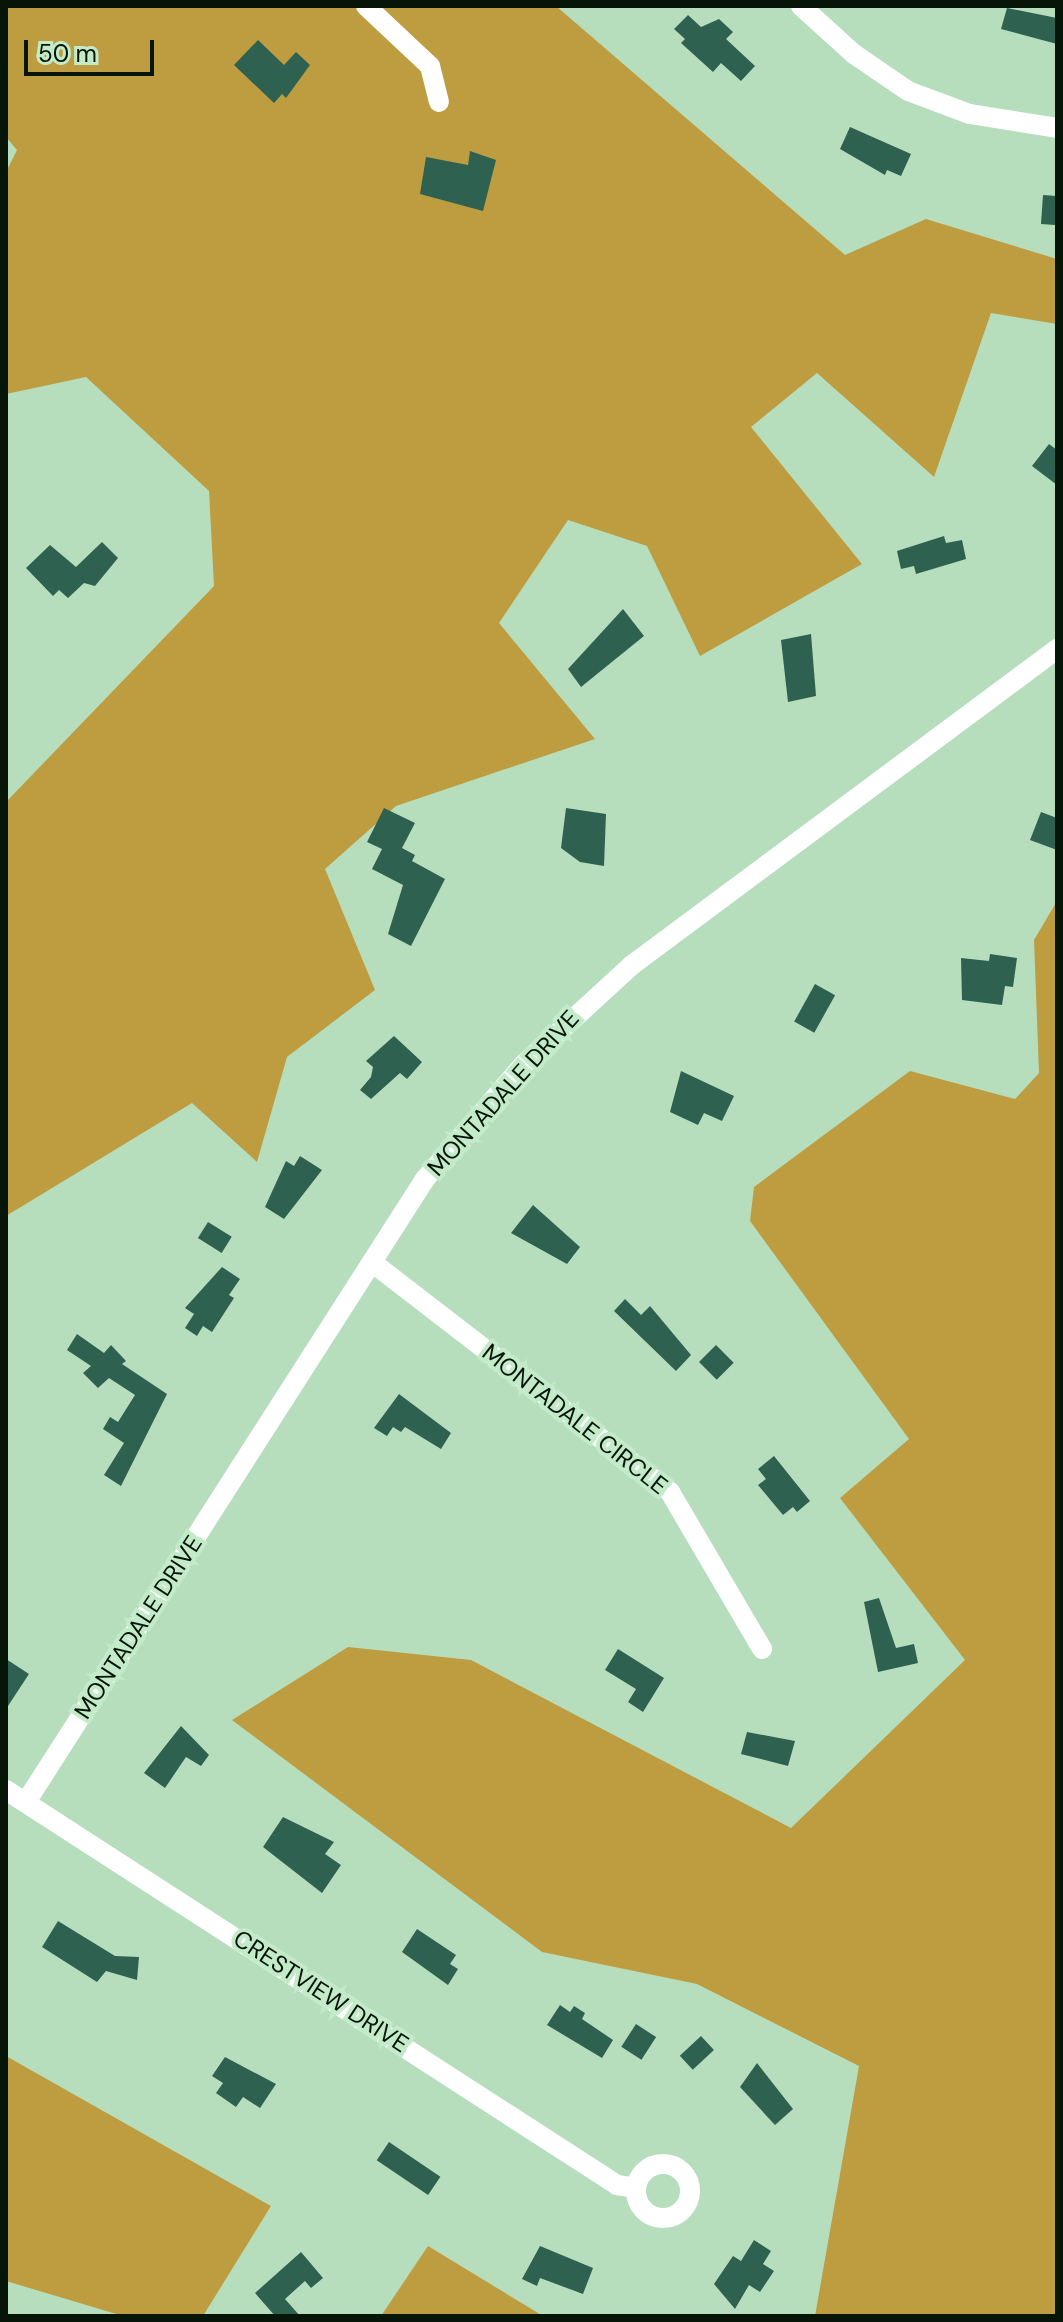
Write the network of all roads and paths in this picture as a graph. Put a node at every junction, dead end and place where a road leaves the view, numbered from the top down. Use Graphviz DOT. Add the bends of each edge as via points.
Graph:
graph roads {
  1 [pos="366,6"];
  2 [pos="801,6"];
  3 [pos="439,102"];
  4 [pos="1057,128"];
  5 [pos="1057,649"];
  6 [pos="373,1263"];
  7 [pos="762,1649"];
  8 [pos="6,1790"];
  9 [pos="26,1802"];
  10 [pos="636,2188"];
  1 -- 3 [label="street" via="430,66"];
  2 -- 4 [label="street" via="854,54 908,91 970,114"];
  5 -- 6 [label="street, MONTADALE DRIVE" via="576,1011 449,1148"];
  6 -- 7 [label="street, MONTADALE CIRCLE" via="670,1492"];
  6 -- 9 [label="street, MONTADALE DRIVE"];
  8 -- 9 [label="street, CRESTVIEW DRIVE"];
  9 -- 10 [label="street, CRESTVIEW DRIVE" via="617,2185"];
}
